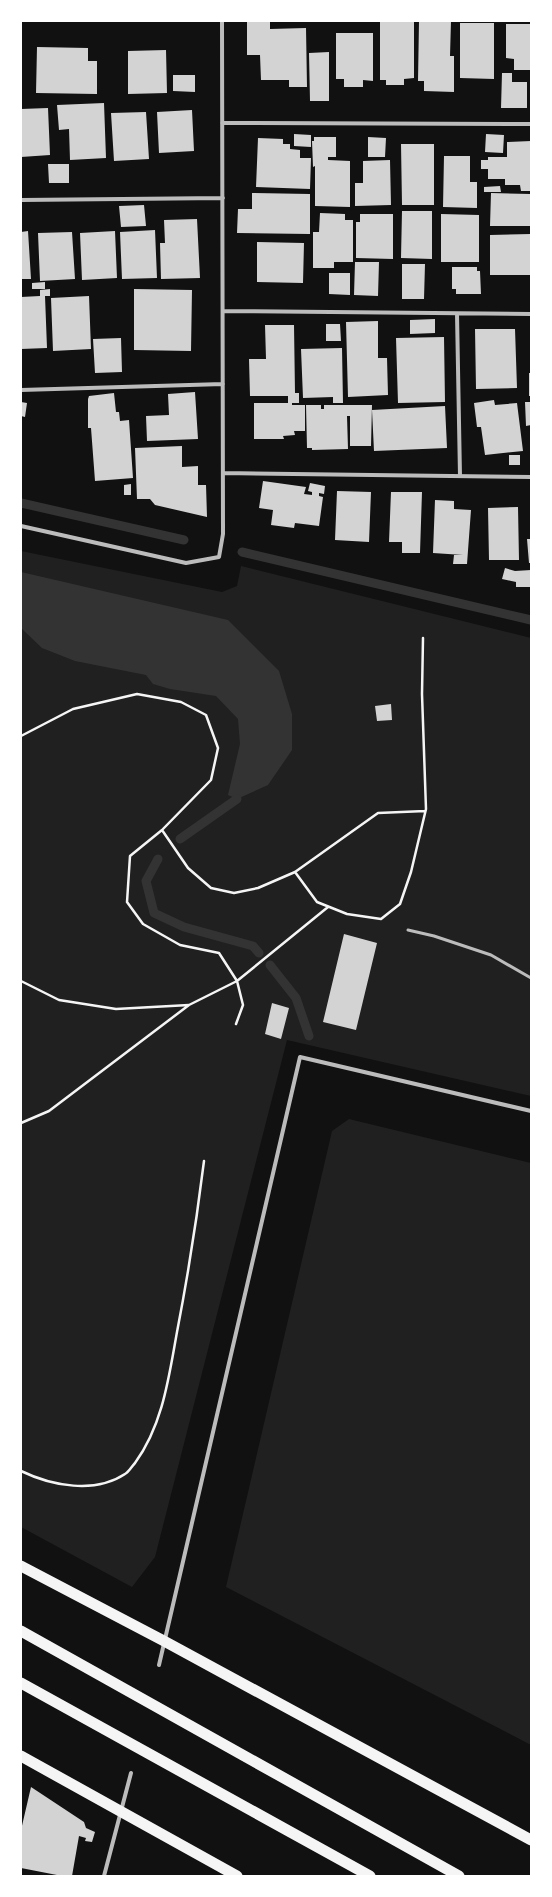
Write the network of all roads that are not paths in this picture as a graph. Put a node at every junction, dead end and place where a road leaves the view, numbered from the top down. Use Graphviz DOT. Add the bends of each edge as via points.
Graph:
graph roads {
  1 [pos="222,21"];
  2 [pos="222,123"];
  3 [pos="531,124"];
  4 [pos="223,198"];
  5 [pos="21,200"];
  6 [pos="223,312"];
  7 [pos="458,314"];
  8 [pos="531,314"];
  9 [pos="223,384"];
  10 [pos="21,390"];
  11 [pos="223,473"];
  12 [pos="460,476"];
  13 [pos="531,477"];
  14 [pos="21,526"];
  15 [pos="408,930"];
  16 [pos="531,978"];
  17 [pos="531,1111"];
  18 [pos="21,1566"];
  19 [pos="21,1631"];
  20 [pos="164,1641"];
  21 [pos="159,1665"];
  22 [pos="21,1683"];
  23 [pos="21,1756"];
  24 [pos="131,1772"];
  25 [pos="120,1811"];
  26 [pos="531,1840"];
  27 [pos="104,1876"];
  28 [pos="237,1876"];
  29 [pos="370,1876"];
  30 [pos="459,1876"];
  1 -- 2 [label="street"];
  2 -- 3 [label="street"];
  2 -- 4 [label="street"];
  4 -- 5 [label="street"];
  4 -- 6 [label="street"];
  6 -- 7 [label="street"];
  6 -- 9 [label="street"];
  7 -- 8 [label="street"];
  7 -- 12 [label="street"];
  9 -- 10 [label="street"];
  9 -- 11 [label="street"];
  11 -- 12 [label="street"];
  11 -- 14 [label="street" via="223,534 219,557 186,563"];
  12 -- 13 [label="street"];
  15 -- 16 [label="lane" via="491,955"];
  17 -- 20 [label="street" via="300,1057"];
  18 -- 20 [label="highway"];
  19 -- 30 [label="highway"];
  20 -- 21 [label="street"];
  20 -- 26 [label="highway"];
  22 -- 29 [label="highway"];
  23 -- 25 [label="highway"];
  24 -- 25 [label="street"];
  25 -- 27 [label="street"];
  25 -- 28 [label="highway"];
}
